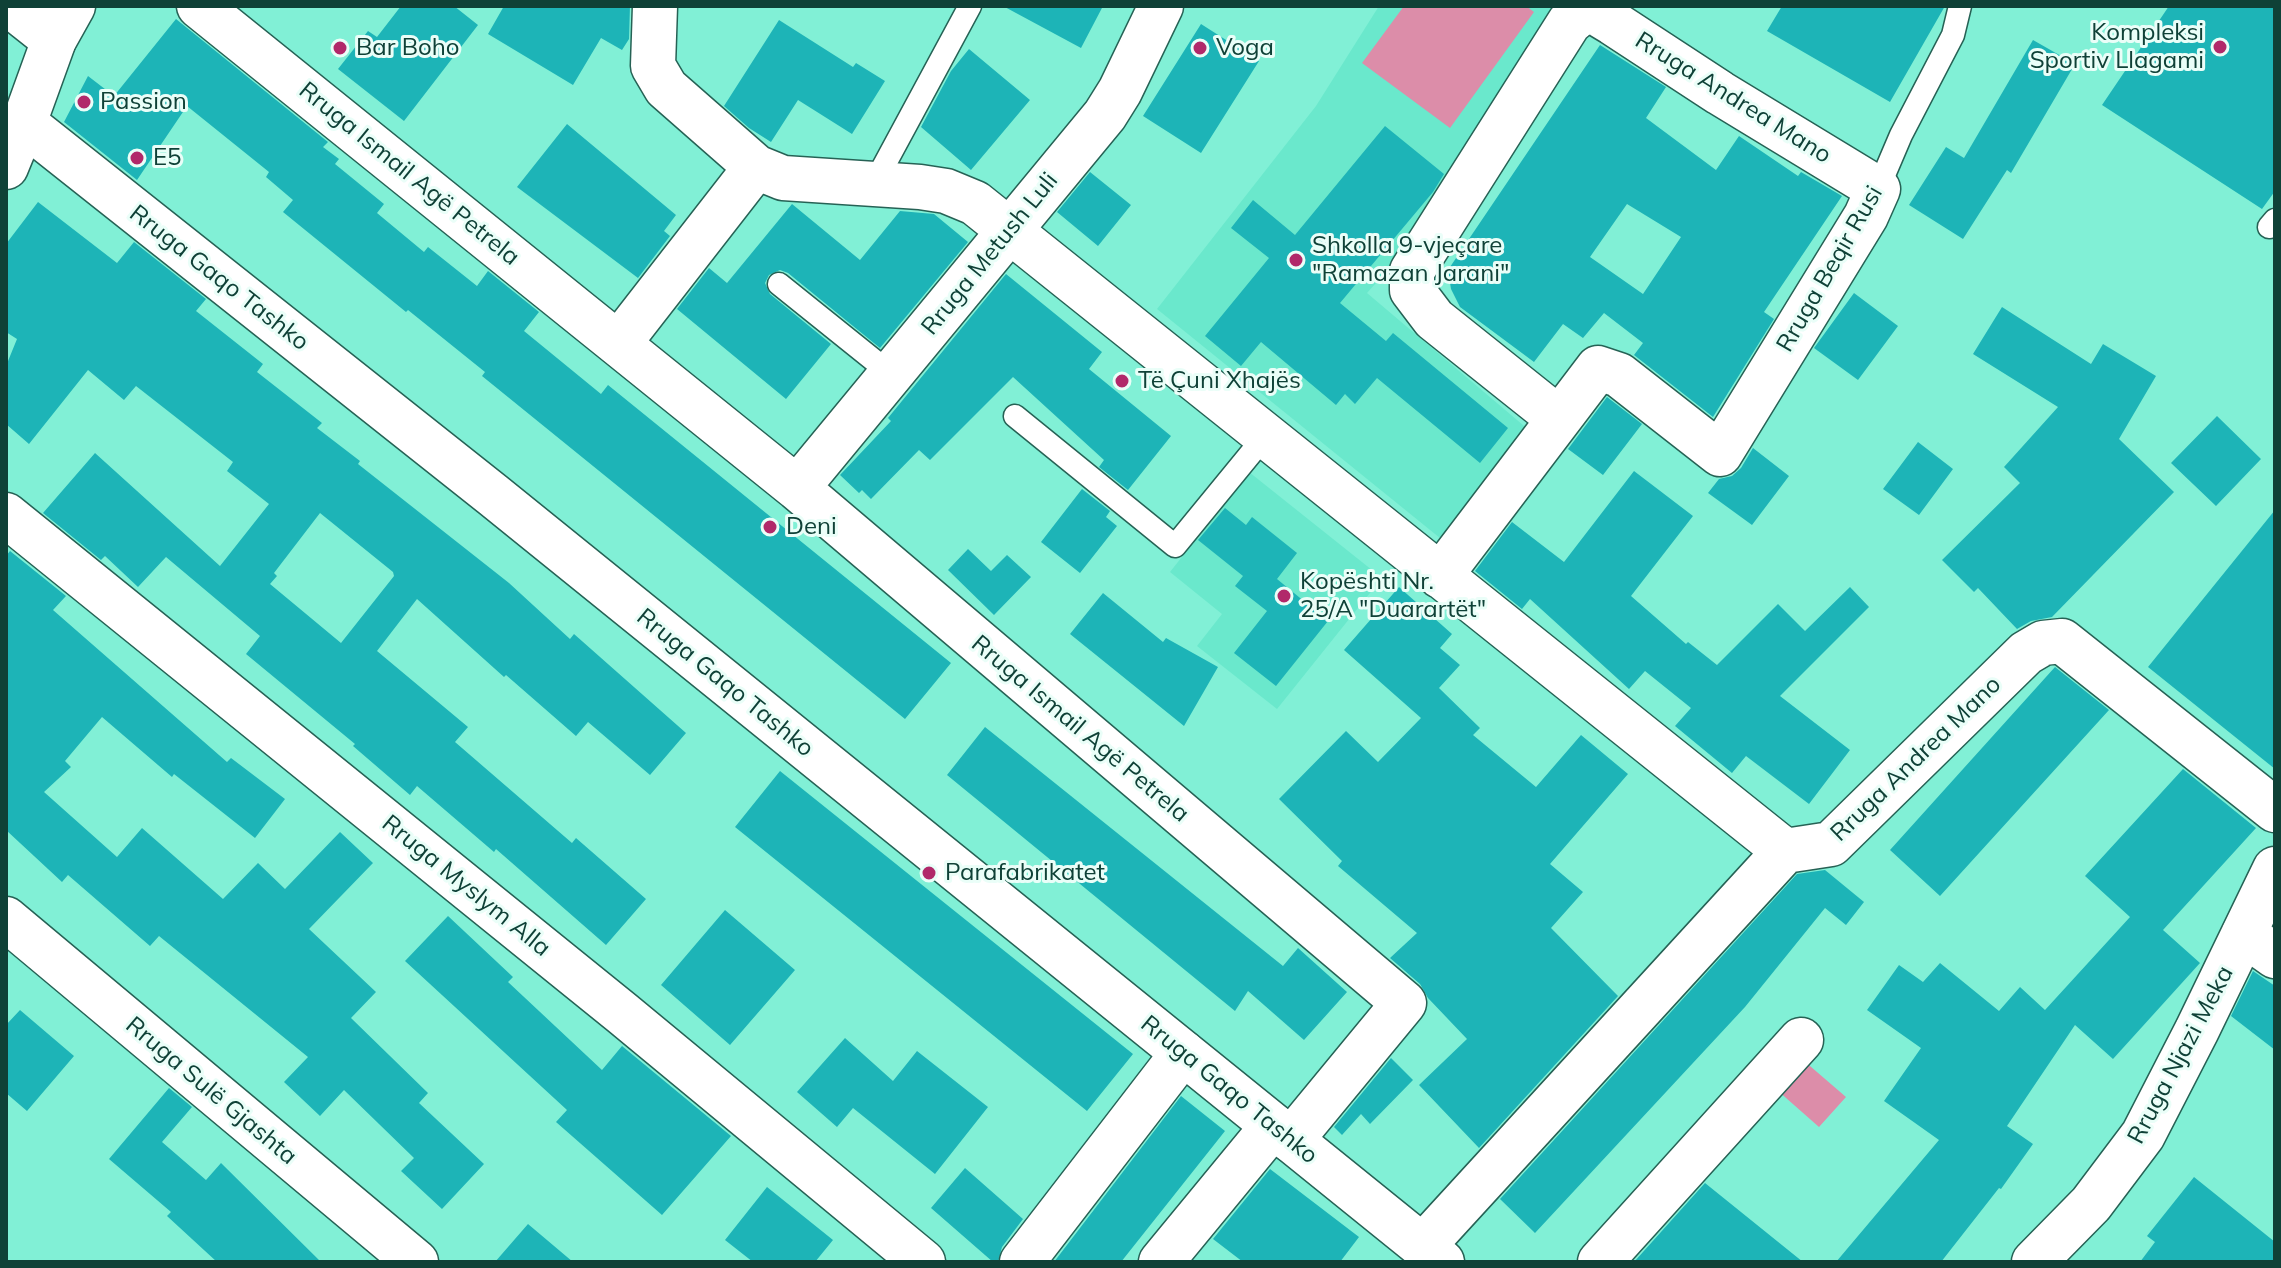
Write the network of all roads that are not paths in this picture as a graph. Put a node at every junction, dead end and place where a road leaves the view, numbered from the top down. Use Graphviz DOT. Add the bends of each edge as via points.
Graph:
graph roads {
  1 [pos="11,6"];
  2 [pos="199,6"];
  3 [pos="655,6"];
  4 [pos="970,6"];
  5 [pos="1161,6"];
  6 [pos="1960,6"];
  7 [pos="64,23"];
  8 [pos="24,123"];
  9 [pos="6,167"];
  10 [pos="756,167"];
  11 [pos="874,184"];
  12 [pos="1878,189"];
  13 [pos="1009,230"];
  14 [pos="779,284"];
  15 [pos="619,343"];
  16 [pos="891,374"];
  17 [pos="1015,416"];
  18 [pos="1558,418"];
  19 [pos="1266,435"];
  20 [pos="797,488"];
  21 [pos="6,515"];
  22 [pos="1440,576"];
  23 [pos="2275,810"];
  24 [pos="1785,851"];
  25 [pos="2275,869"];
  26 [pos="6,919"];
  27 [pos="2260,945"];
  28 [pos="1801,1040"];
  29 [pos="1183,1053"];
  30 [pos="1282,1133"];
  31 [pos="1433,1254"];
  32 [pos="416,1262"];
  33 [pos="923,1262"];
  34 [pos="1022,1262"];
  35 [pos="1161,1262"];
  36 [pos="1600,1262"];
  37 [pos="2034,1262"];
  1 -- 7 [label="street"];
  2 -- 15 [label="street, Rruga Ismail Agë Petrela"];
  3 -- 10 [label="street" via="653,66 666,88"];
  4 -- 11 [label="lane"];
  5 -- 13 [label="street, Rruga Metush Luli" via="1105,115"];
  6 -- 12 [label="lane, Rruga Beqir Rusi" via="1953,35"];
  7 -- 8 [label="street"];
  8 -- 9 [label="street"];
  8 -- 29 [label="street, Rruga Gaqo Tashko"];
  10 -- 11 [label="street" via="783,178"];
  10 -- 15 [label="street"];
  11 -- 13 [label="street" via="946,191 975,203"];
  12 -- 18 [label="street, Rruga Beqir Rusi" via="1720,454 1606,369 1590,375"];
  12 -- 18 [label="street, Rruga Andrea Mano" via="1613,23 1583,11 1569,23 1412,271 1412,290 1434,319"];
  13 -- 16 [label="street, Rruga Metush Luli"];
  13 -- 19 [label="street"];
  14 -- 16 [label="lane"];
  15 -- 20 [label="street, Rruga Ismail Agë Petrela"];
  16 -- 20 [label="street, Rruga Metush Luli"];
  17 -- 19 [label="lane" via="1175,546"];
  18 -- 22 [label="street"];
  19 -- 22 [label="street"];
  20 -- 30 [label="street, Rruga Ismail Agë Petrela" via="1404,1003"];
  21 -- 33 [label="street, Rruga Myslym Alla"];
  22 -- 24 [label="street"];
  23 -- 24 [label="street, Rruga Andrea Mano" via="2062,641 2043,643 2026,653 1831,844"];
  24 -- 31 [label="street, Rruga Gaqo Tashko"];
  25 -- 27 [label="street, Rruga Njazi Meka"];
  26 -- 32 [label="street, Rruga Sulë Gjashta"];
  27 -- 37 [label="street, Rruga Njazi Meka" via="2143,1135 2091,1204"];
  28 -- 36 [label="street"];
  29 -- 30 [label="street, Rruga Gaqo Tashko"];
  29 -- 34 [label="street"];
  30 -- 31 [label="street, Rruga Gaqo Tashko"];
  30 -- 35 [label="street"];
}
